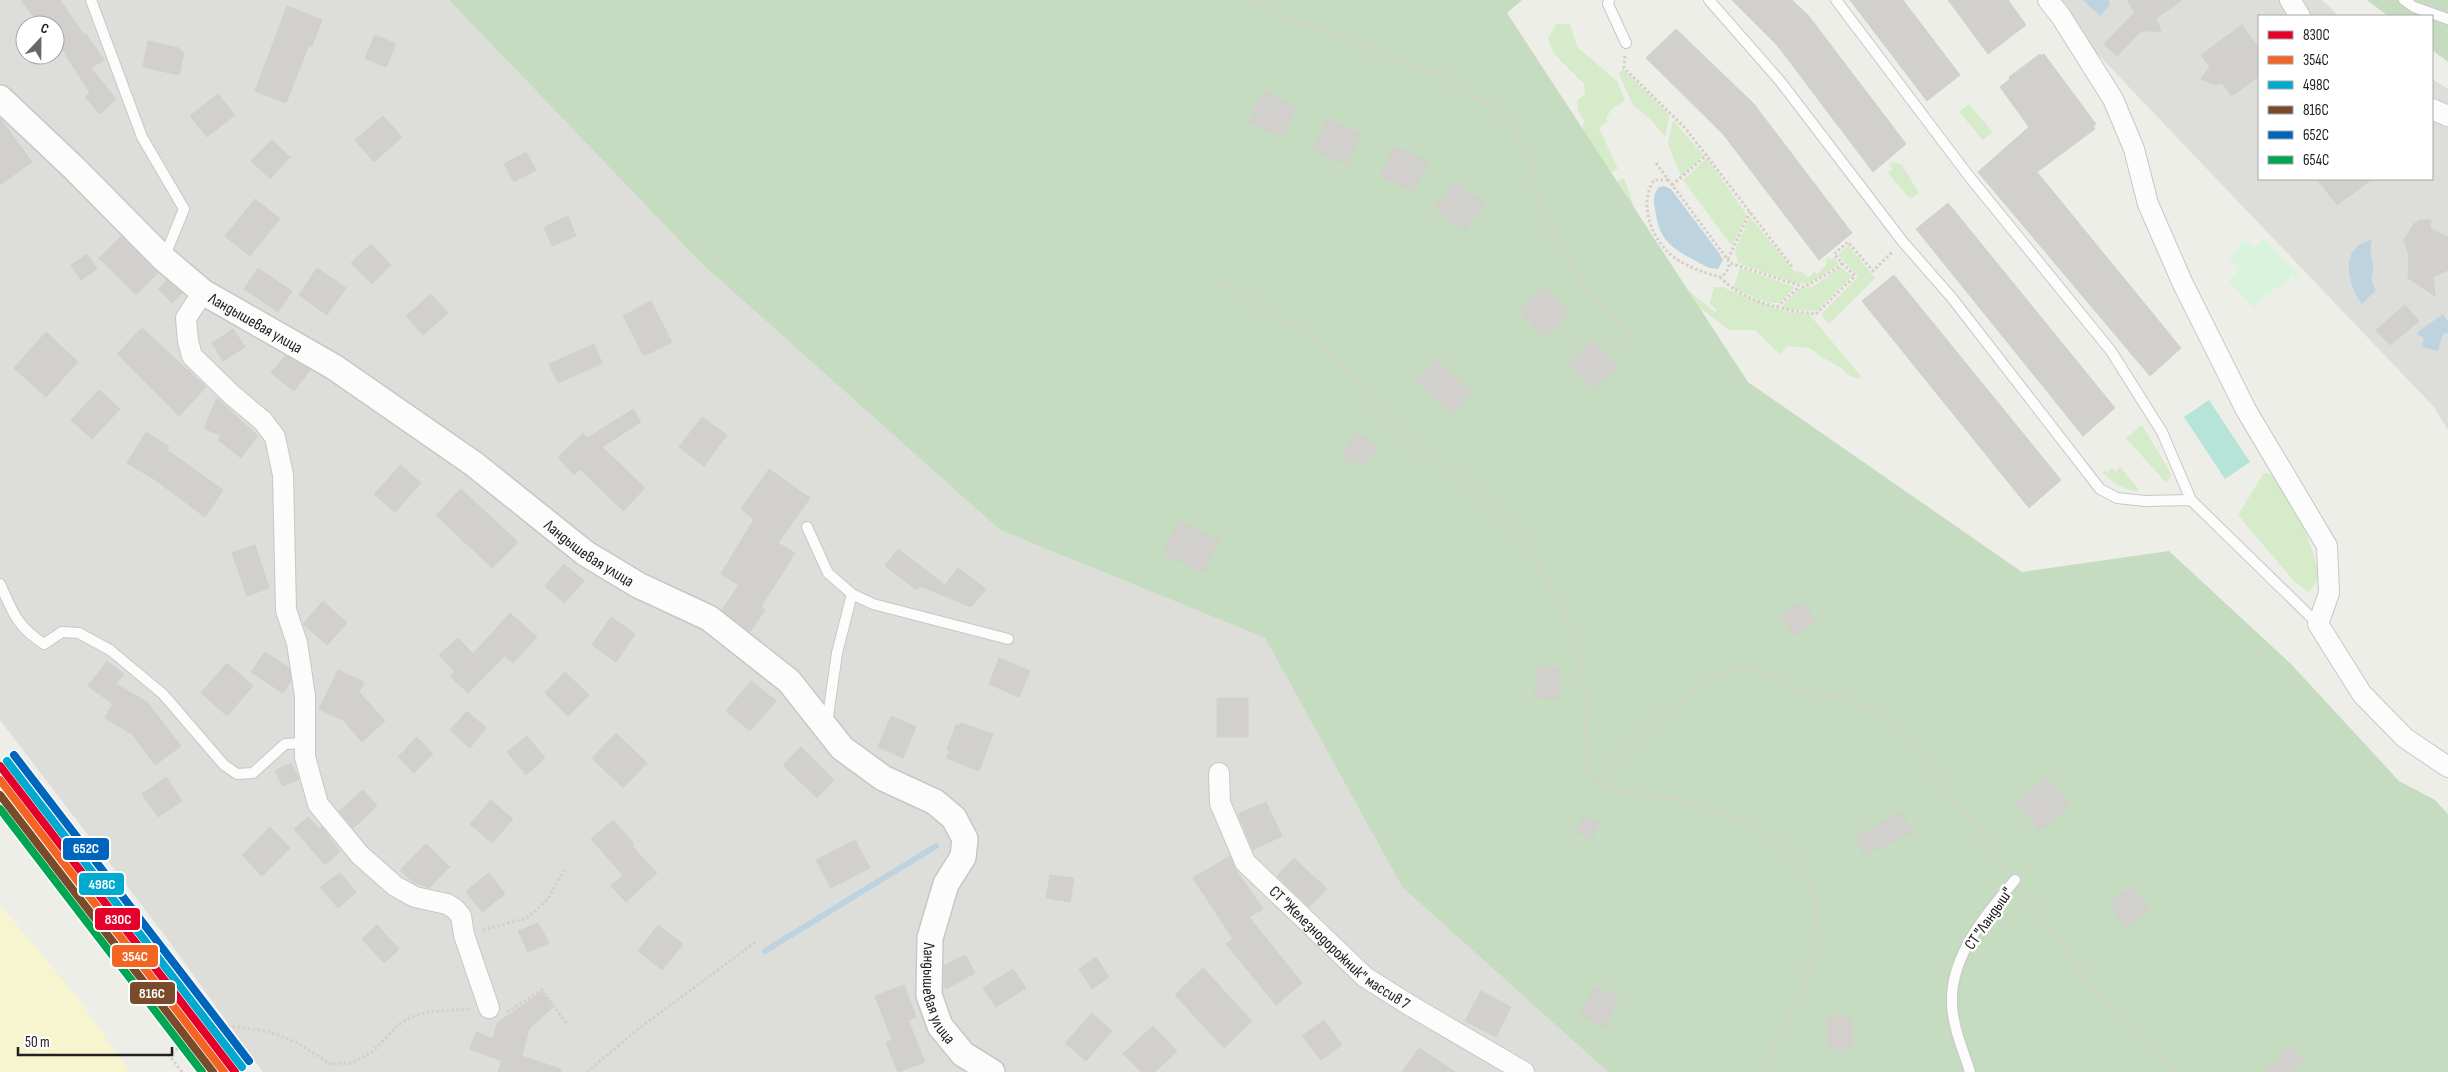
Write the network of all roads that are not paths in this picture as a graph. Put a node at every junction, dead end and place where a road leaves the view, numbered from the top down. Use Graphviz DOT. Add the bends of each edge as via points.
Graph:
graph roads {
  1 [pos="92,0"];
  2 [pos="1609,0"];
  3 [pos="1709,0"];
  4 [pos="1836,0"];
  5 [pos="2048,0"];
  6 [pos="2290,0"];
  7 [pos="2404,0"];
  8 [pos="2299,15"];
  9 [pos="2448,19"];
  10 [pos="1626,43"];
  11 [pos="0,98"];
  12 [pos="2433,109"];
  13 [pos="2448,116"];
  14 [pos="164,259"];
  15 [pos="203,292"];
  16 [pos="2191,500"];
  17 [pos="807,527"];
  18 [pos="0,584"];
  19 [pos="852,594"];
  20 [pos="2318,624"];
  21 [pos="1008,639"];
  22 [pos="826,730"];
  23 [pos="305,743"];
  24 [pos="2448,767"];
  25 [pos="1219,773"];
  26 [pos="2015,880"];
  27 [pos="489,1008"];
  28 [pos="992,1072"];
  29 [pos="1524,1072"];
  30 [pos="1970,1072"];
  1 -- 14 [label="lane" via="142,136 184,209"];
  2 -- 10 [label="lane"];
  3 -- 16 [label="lane" via="1780,81 1903,242 1952,298 2100,489 2117,498 2145,502"];
  4 -- 16 [label="lane" via="1968,174 2111,351 2162,432"];
  5 -- 20 [label="street" via="2113,99 2134,148 2148,204 2183,284 2246,410 2327,546 2329,593"];
  6 -- 8 [label="street"];
  7 -- 9 [label="lane"];
  11 -- 14 [label="street, Ландышевая улица"];
  12 -- 13 [label="street"];
  14 -- 15 [label="street, Ландышевая улица"];
  15 -- 22 [label="street, Ландышевая улица" via="334,367 474,464 585,553 638,585 709,618 789,681"];
  15 -- 23 [label="street" via="186,318 192,356 263,421 275,437 283,475 286,610 297,643 305,696"];
  16 -- 20 [label="lane"];
  17 -- 19 [label="lane" via="828,573"];
  18 -- 23 [label="lane" via="16,620 40,641 44,644 62,632 79,633 110,650 163,694 224,765 237,774 253,773 285,744"];
  19 -- 21 [label="lane" via="873,604"];
  19 -- 22 [label="lane" via="837,653"];
  20 -- 24 [label="street" via="2362,694 2405,738"];
  22 -- 28 [label="street, Ландышевая улица" via="842,748 883,778 935,802 954,818 965,839 963,857 946,884 930,938 929,995 940,1026 963,1054"];
  23 -- 27 [label="street" via="305,757 318,804 360,855 395,886 415,897 447,904 461,916 464,935"];
  25 -- 29 [label="street, СТ \"Железнодорожник\" массив 7" via="1220,803 1245,862 1365,977"];
  26 -- 30 [label="lane, СТ \"Ландыш\"" via="1968,942 1953,978 1953,1019"];
}
